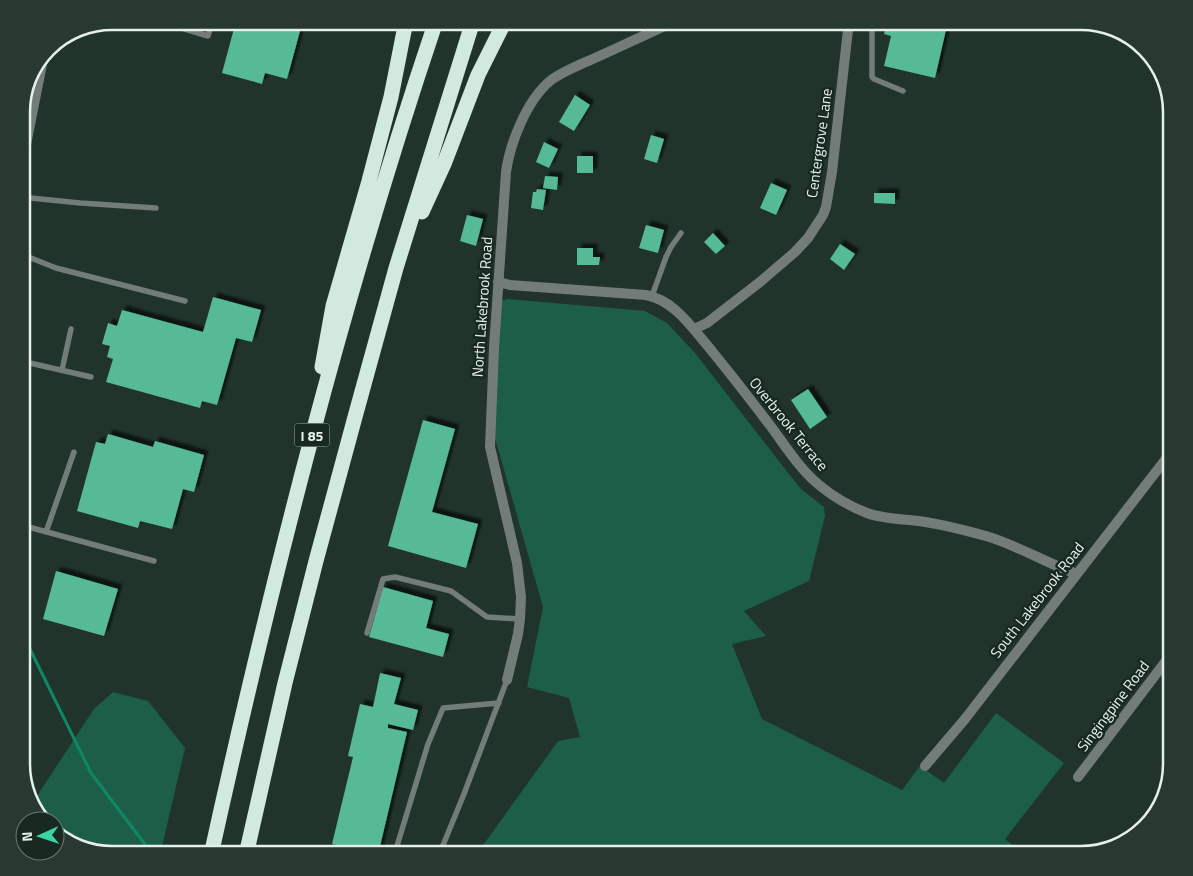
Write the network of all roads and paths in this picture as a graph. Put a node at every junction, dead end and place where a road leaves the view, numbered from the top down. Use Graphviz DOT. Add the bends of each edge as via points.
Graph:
graph roads {
  1 [pos="188,30"];
  2 [pos="210,30"];
  3 [pos="404,30"];
  4 [pos="433,30"];
  5 [pos="470,30"];
  6 [pos="500,30"];
  7 [pos="656,30"];
  8 [pos="848,30"];
  9 [pos="872,30"];
  10 [pos="41,72"];
  11 [pos="903,91"];
  12 [pos="30,128"];
  13 [pos="30,198"];
  14 [pos="156,208"];
  15 [pos="681,233"];
  16 [pos="30,258"];
  17 [pos="396,268"];
  18 [pos="498,282"];
  19 [pos="652,296"];
  20 [pos="185,301"];
  21 [pos="71,329"];
  22 [pos="694,329"];
  23 [pos="30,363"];
  24 [pos="62,370"];
  25 [pos="91,377"];
  26 [pos="308,450"];
  27 [pos="74,452"];
  28 [pos="1163,463"];
  29 [pos="30,527"];
  30 [pos="46,532"];
  31 [pos="154,561"];
  32 [pos="1077,574"];
  33 [pos="520,619"];
  34 [pos="367,633"];
  35 [pos="1163,665"];
  36 [pos="507,680"];
  37 [pos="499,703"];
  38 [pos="924,766"];
  39 [pos="1078,777"];
  40 [pos="213,846"];
  41 [pos="248,846"];
  42 [pos="397,846"];
  43 [pos="443,846"];
  1 -- 2 [label="lane" via="208,36"];
  3 -- 26 [label="highway" via="391,97 333,306"];
  4 -- 26 [label="highway, I 85" via="402,125"];
  5 -- 17 [label="highway, I 85"];
  6 -- 17 [label="highway" via="478,75 444,164"];
  7 -- 18 [label="street, North Lakebrook Road" via="574,68 552,80 538,93 508,159"];
  8 -- 22 [label="street, Centergrove Lane" via="832,172 823,215 795,252 707,323"];
  9 -- 11 [label="lane" via="872,77"];
  10 -- 12 [label="street"];
  13 -- 14 [label="lane"];
  15 -- 19 [label="lane" via="666,257"];
  16 -- 20 [label="lane" via="56,268"];
  17 -- 41 [label="highway, I 85" via="285,682"];
  18 -- 19 [label="street, Overbrook Terrace"];
  18 -- 33 [label="street, North Lakebrook Road" via="490,447 517,563"];
  19 -- 22 [label="street, Overbrook Terrace" via="672,307"];
  21 -- 24 [label="lane"];
  22 -- 32 [label="street, Overbrook Terrace" via="811,478 832,494 878,516 988,536"];
  23 -- 24 [label="lane"];
  24 -- 25 [label="lane"];
  26 -- 40 [label="highway, I 85"];
  27 -- 30 [label="lane"];
  28 -- 32 [label="street, South Lakebrook Road"];
  29 -- 30 [label="lane"];
  30 -- 31 [label="lane"];
  32 -- 38 [label="street, South Lakebrook Road" via="965,719"];
  33 -- 34 [label="lane" via="487,617 452,591 395,576 382,579"];
  33 -- 36 [label="street, North Lakebrook Road"];
  35 -- 39 [label="street, Singingpine Road"];
  36 -- 37 [label="lane"];
  37 -- 42 [label="lane" via="443,708 428,744"];
  37 -- 43 [label="lane"];
}
